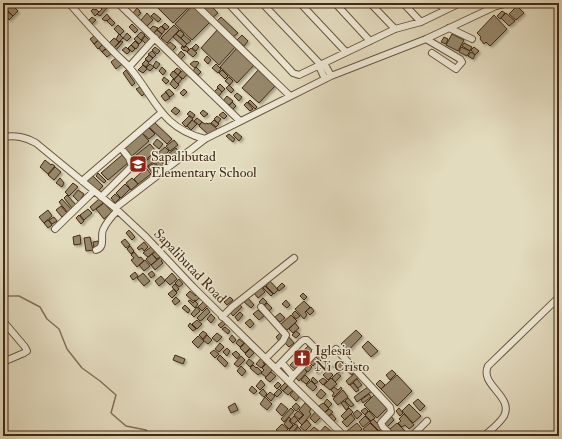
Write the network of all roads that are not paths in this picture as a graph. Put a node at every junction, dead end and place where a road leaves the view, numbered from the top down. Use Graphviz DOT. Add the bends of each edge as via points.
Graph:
graph roads {
  1 [pos="69,3"];
  2 [pos="118,3"];
  3 [pos="194,3"];
  4 [pos="228,3"];
  5 [pos="262,3"];
  6 [pos="300,3"];
  7 [pos="335,3"];
  8 [pos="370,3"];
  9 [pos="403,3"];
  10 [pos="438,3"];
  11 [pos="460,3"];
  12 [pos="508,3"];
  13 [pos="494,5"];
  14 [pos="446,10"];
  15 [pos="421,22"];
  16 [pos="449,28"];
  17 [pos="395,29"];
  18 [pos="156,38"];
  19 [pos="426,39"];
  20 [pos="472,39"];
  21 [pos="370,40"];
  22 [pos="346,52"];
  23 [pos="432,53"];
  24 [pos="321,65"];
  25 [pos="129,67"];
  26 [pos="328,78"];
  27 [pos="290,96"];
  28 [pos="161,113"];
  29 [pos="240,121"];
  30 [pos="3,136"];
  31 [pos="205,139"];
  32 [pos="120,148"];
  33 [pos="82,181"];
  34 [pos="94,191"];
  35 [pos="101,197"];
  36 [pos="116,210"];
  37 [pos="56,229"];
  38 [pos="96,250"];
  39 [pos="294,258"];
  40 [pos="559,297"];
  41 [pos="261,307"];
  42 [pos="222,317"];
  43 [pos="3,321"];
  44 [pos="336,350"];
  45 [pos="266,358"];
  46 [pos="3,362"];
  47 [pos="282,363"];
  48 [pos="276,368"];
  49 [pos="291,378"];
  50 [pos="427,421"];
  51 [pos="344,436"];
  52 [pos="392,436"];
  53 [pos="412,436"];
  54 [pos="484,436"];
  1 -- 25 [label="street"];
  2 -- 18 [label="street"];
  3 -- 27 [label="street"];
  4 -- 24 [label="street" via="296,75"];
  5 -- 24 [label="street"];
  6 -- 22 [label="street"];
  7 -- 21 [label="street"];
  8 -- 17 [label="street"];
  9 -- 15 [label="street"];
  10 -- 14 [label="street"];
  11 -- 14 [label="street"];
  12 -- 13 [label="street"];
  13 -- 16 [label="street"];
  14 -- 15 [label="street"];
  15 -- 17 [label="street"];
  16 -- 19 [label="street"];
  16 -- 20 [label="street"];
  17 -- 21 [label="street"];
  18 -- 25 [label="street"];
  18 -- 29 [label="street"];
  19 -- 23 [label="street" via="462,62 456,69"];
  19 -- 26 [label="street"];
  21 -- 22 [label="street"];
  22 -- 24 [label="street"];
  24 -- 26 [label="street"];
  25 -- 28 [label="street"];
  26 -- 27 [label="street"];
  27 -- 29 [label="street"];
  28 -- 31 [label="street" via="183,131"];
  28 -- 32 [label="street"];
  29 -- 31 [label="street"];
  30 -- 33 [label="street, Sapalibutad Road" via="27,139 52,155"];
  31 -- 36 [label="street"];
  32 -- 33 [label="street"];
  32 -- 35 [label="street" via="132,166"];
  33 -- 34 [label="street, Sapalibutad Road"];
  34 -- 35 [label="street, Sapalibutad Road"];
  34 -- 37 [label="street"];
  35 -- 36 [label="street, Sapalibutad Road"];
  36 -- 38 [label="street" via="103,230 102,246"];
  36 -- 42 [label="street, Sapalibutad Road" via="146,237"];
  39 -- 42 [label="street"];
  40 -- 54 [label="street" via="488,366 488,378 503,400 505,412"];
  41 -- 45 [label="street" via="286,335"];
  42 -- 45 [label="street, Sapalibutad Road"];
  43 -- 46 [label="street" via="27,351"];
  44 -- 52 [label="street" via="392,409 381,423"];
  45 -- 48 [label="street, Sapalibutad Road"];
  47 -- 48 [label="street"];
  47 -- 49 [label="street"];
  47 -- 49 [label="street" via="304,340 315,348 314,353"];
  48 -- 49 [label="street, Sapalibutad Road"];
  49 -- 51 [label="street, Sapalibutad Road"];
  50 -- 53 [label="street"];
}
